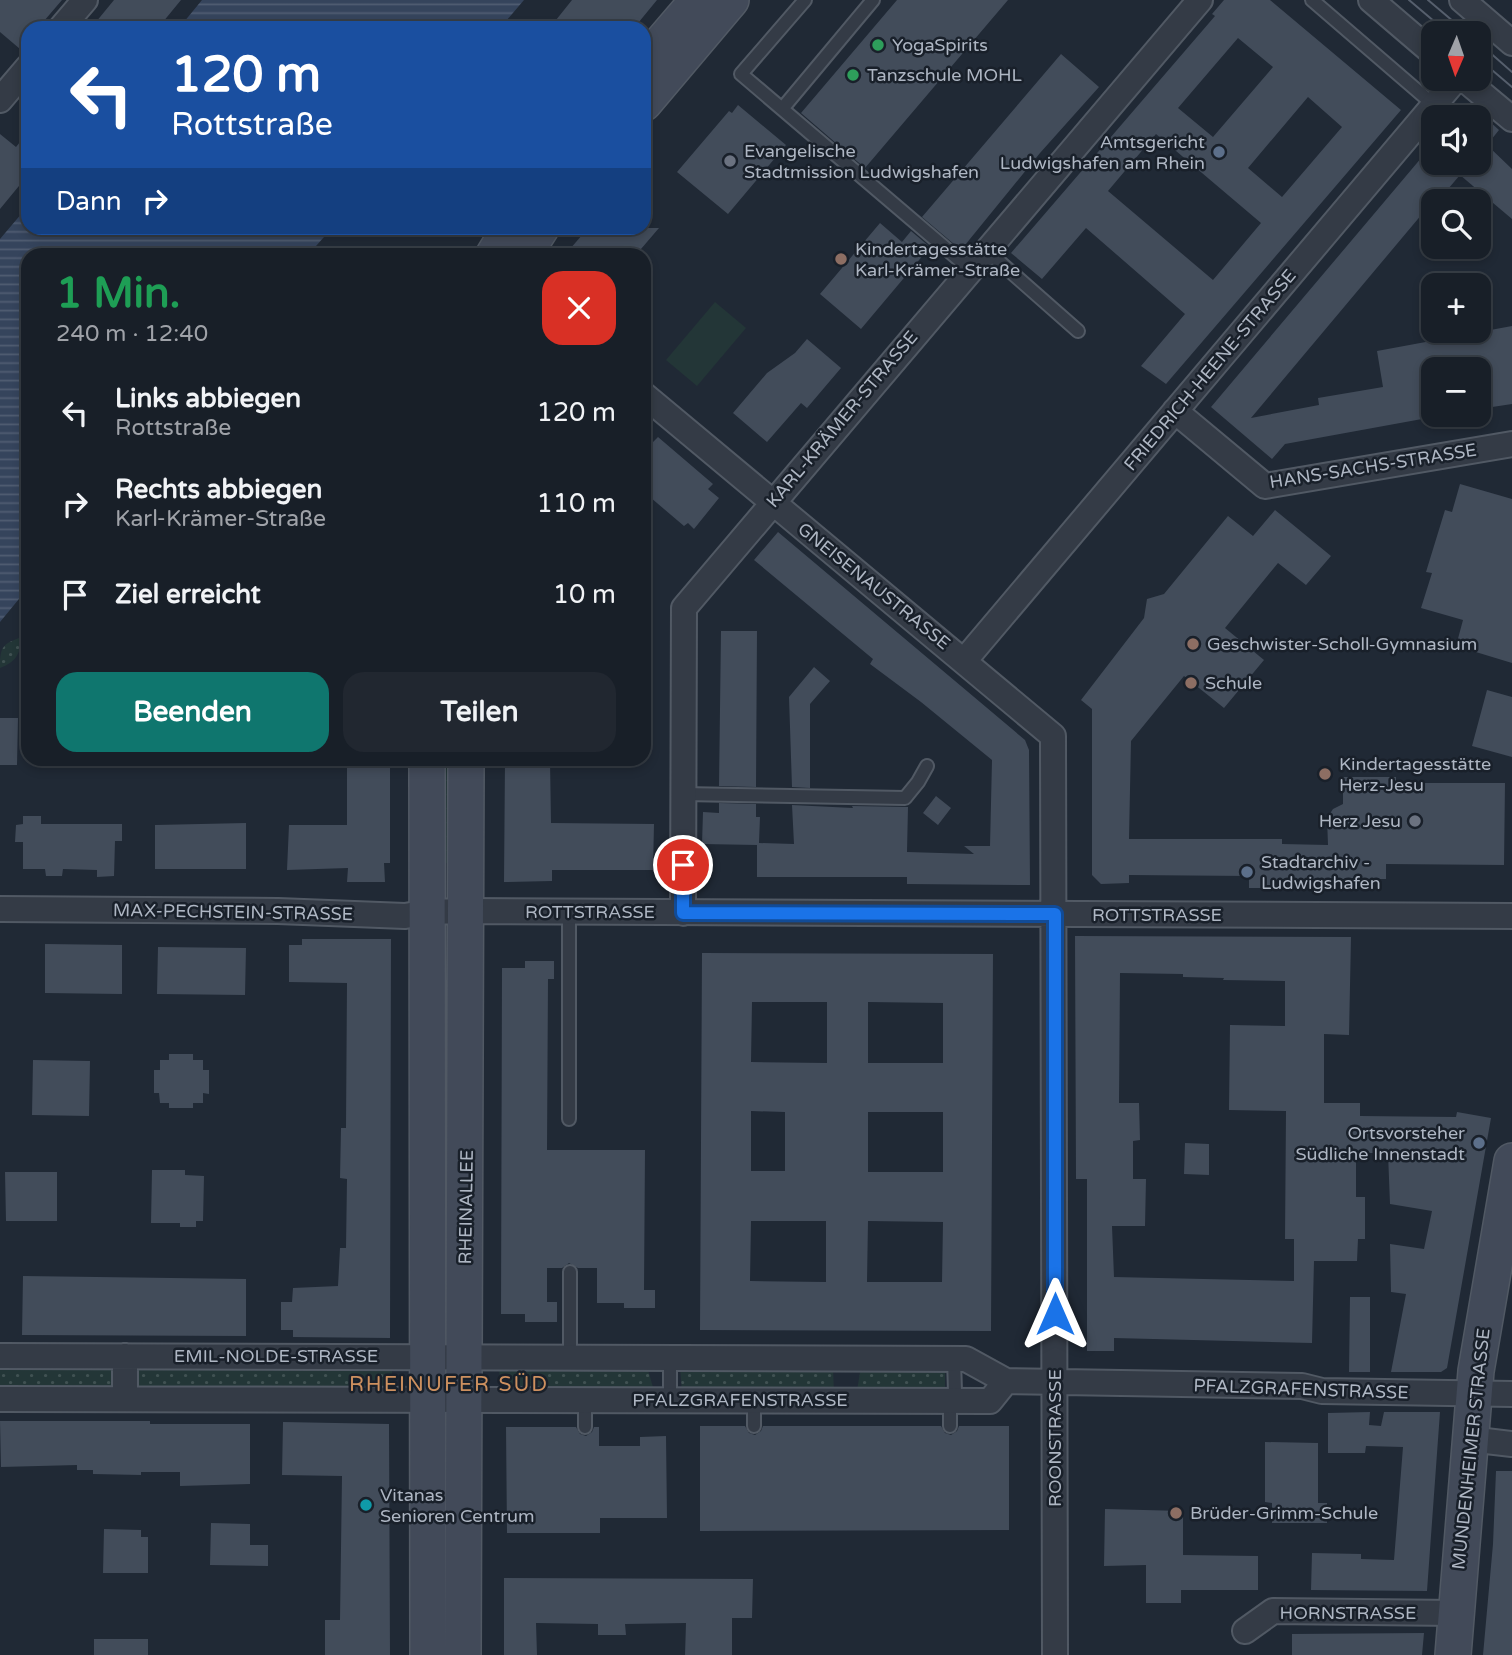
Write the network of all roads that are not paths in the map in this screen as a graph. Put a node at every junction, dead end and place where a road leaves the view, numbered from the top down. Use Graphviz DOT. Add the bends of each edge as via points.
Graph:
graph roads {
  1 [pos="85,0"];
  2 [pos="698,0"];
  3 [pos="732,0"];
  4 [pos="804,0"];
  5 [pos="873,0"];
  6 [pos="1200,0"];
  7 [pos="1312,0"];
  8 [pos="1371,0"];
  9 [pos="1462,0"];
  10 [pos="67,21"];
  11 [pos="1421,43"];
  12 [pos="1512,43"];
  13 [pos="651,55"];
  14 [pos="21,75"];
  15 [pos="1446,91"];
  16 [pos="1478,91"];
  17 [pos="651,95"];
  18 [pos="0,100"];
  19 [pos="1434,105"];
  20 [pos="782,108"];
  21 [pos="1512,119"];
  22 [pos="1421,120"];
  23 [pos="986,250"];
  24 [pos="970,269"];
  25 [pos="1078,331"];
  26 [pos="651,401"];
  27 [pos="1175,411"];
  28 [pos="1512,444"];
  29 [pos="771,502"];
  30 [pos="964,661"];
  31 [pos="1008,696"];
  32 [pos="427,766"];
  33 [pos="466,766"];
  34 [pos="927,766"];
  35 [pos="683,794"];
  36 [pos="0,909"];
  37 [pos="465,911"];
  38 [pos="428,912"];
  39 [pos="569,912"];
  40 [pos="683,913"];
  41 [pos="1055,914"];
  42 [pos="1512,916"];
  43 [pos="569,1119"];
  44 [pos="1512,1161"];
  45 [pos="570,1272"];
  46 [pos="0,1356"];
  47 [pos="125,1356"];
  48 [pos="428,1356"];
  49 [pos="464,1357"];
  50 [pos="570,1358"];
  51 [pos="670,1358"];
  52 [pos="954,1359"];
  53 [pos="1006,1381"];
  54 [pos="1055,1382"];
  55 [pos="1473,1394"];
  56 [pos="1512,1394"];
  57 [pos="125,1398"];
  58 [pos="0,1399"];
  59 [pos="428,1399"];
  60 [pos="464,1399"];
  61 [pos="585,1400"];
  62 [pos="670,1400"];
  63 [pos="754,1400"];
  64 [pos="950,1400"];
  65 [pos="754,1426"];
  66 [pos="950,1426"];
  67 [pos="585,1427"];
  68 [pos="1469,1439"];
  69 [pos="1512,1444"];
  70 [pos="1456,1613"];
  71 [pos="1245,1631"];
  72 [pos="428,1655"];
  73 [pos="463,1655"];
  74 [pos="1055,1655"];
  75 [pos="1453,1655"];
  1 -- 10 [label="street"];
  2 -- 13 [label="street"];
  3 -- 17 [label="street"];
  4 -- 20 [label="lane" via="741,74"];
  5 -- 20 [label="lane"];
  6 -- 23 [label="street, KARL-KRÄMER-STRASSE"];
  7 -- 19 [label="lane"];
  8 -- 11 [label="street"];
  9 -- 12 [label="street"];
  14 -- 18 [label="street"];
  15 -- 19 [label="street, FRIEDRICH-HEENE-STRASSE"];
  16 -- 21 [label="street"];
  20 -- 24 [label="lane"];
  22 -- 27 [label="street, FRIEDRICH-HEENE-STRASSE"];
  23 -- 24 [label="street, KARL-KRÄMER-STRASSE"];
  23 -- 25 [label="lane"];
  24 -- 29 [label="street, KARL-KRÄMER-STRASSE"];
  26 -- 29 [label="street, GNEISENAUSTRASSE"];
  27 -- 28 [label="street, HANS-SACHS-STRASSE" via="1265,486"];
  27 -- 30 [label="street, FRIEDRICH-HEENE-STRASSE"];
  29 -- 30 [label="street, GNEISENAUSTRASSE"];
  29 -- 35 [label="street, KARL-KRÄMER-STRASSE" via="684,608"];
  30 -- 31 [label="street, GNEISENAUSTRASSE"];
  31 -- 41 [label="street, ROONSTRASSE" via="1054,736"];
  32 -- 38 [label="street"];
  33 -- 37 [label="street, RHEINALLEE"];
  34 -- 35 [label="lane" via="905,798"];
  35 -- 40 [label="street, KARL-KRÄMER-STRASSE"];
  36 -- 38 [label="street, MAX-PECHSTEIN-STRASSE" via="397,916"];
  37 -- 38 [label="street, MAX-PECHSTEIN-STRASSE"];
  37 -- 39 [label="street, ROTTSTRASSE"];
  37 -- 49 [label="street, RHEINALLEE"];
  38 -- 48 [label="street"];
  39 -- 40 [label="street, ROTTSTRASSE"];
  39 -- 43 [label="lane"];
  40 -- 41 [label="street, ROTTSTRASSE"];
  41 -- 42 [label="street, ROTTSTRASSE"];
  41 -- 54 [label="street, ROONSTRASSE"];
  44 -- 55 [label="street, MUNDENHEIMER STRASSE"];
  45 -- 50 [label="lane"];
  46 -- 47 [label="street, EMIL-NOLDE-STRASSE"];
  47 -- 48 [label="street, EMIL-NOLDE-STRASSE"];
  47 -- 57 [label="street"];
  48 -- 49 [label="street, EMIL-NOLDE-STRASSE"];
  48 -- 59 [label="street"];
  49 -- 50 [label="street, PFALZGRAFENSTRASSE"];
  49 -- 60 [label="street, RHEINALLEE"];
  50 -- 51 [label="street, PFALZGRAFENSTRASSE"];
  51 -- 52 [label="street, PFALZGRAFENSTRASSE"];
  51 -- 62 [label="lane"];
  52 -- 53 [label="street, PFALZGRAFENSTRASSE" via="965,1359"];
  52 -- 64 [label="lane" via="955,1392"];
  53 -- 54 [label="street, PFALZGRAFENSTRASSE"];
  53 -- 64 [label="street, PFALZGRAFENSTRASSE" via="990,1401"];
  54 -- 55 [label="street, PFALZGRAFENSTRASSE"];
  54 -- 74 [label="street, ROONSTRASSE"];
  55 -- 56 [label="street, PFALZGRAFENSTRASSE"];
  55 -- 68 [label="street, MUNDENHEIMER STRASSE"];
  57 -- 58 [label="street"];
  57 -- 59 [label="street"];
  59 -- 60 [label="street, PFALZGRAFENSTRASSE"];
  59 -- 72 [label="street"];
  60 -- 61 [label="street, PFALZGRAFENSTRASSE"];
  60 -- 73 [label="street, RHEINALLEE"];
  61 -- 62 [label="street, PFALZGRAFENSTRASSE"];
  61 -- 67 [label="lane"];
  62 -- 63 [label="street, PFALZGRAFENSTRASSE"];
  63 -- 64 [label="street, PFALZGRAFENSTRASSE"];
  63 -- 65 [label="lane"];
  64 -- 66 [label="lane"];
  68 -- 69 [label="street"];
  68 -- 70 [label="street, MUNDENHEIMER STRASSE"];
  70 -- 71 [label="street, HORNSTRASSE" via="1273,1611"];
  70 -- 75 [label="street, MUNDENHEIMER STRASSE"];
}
